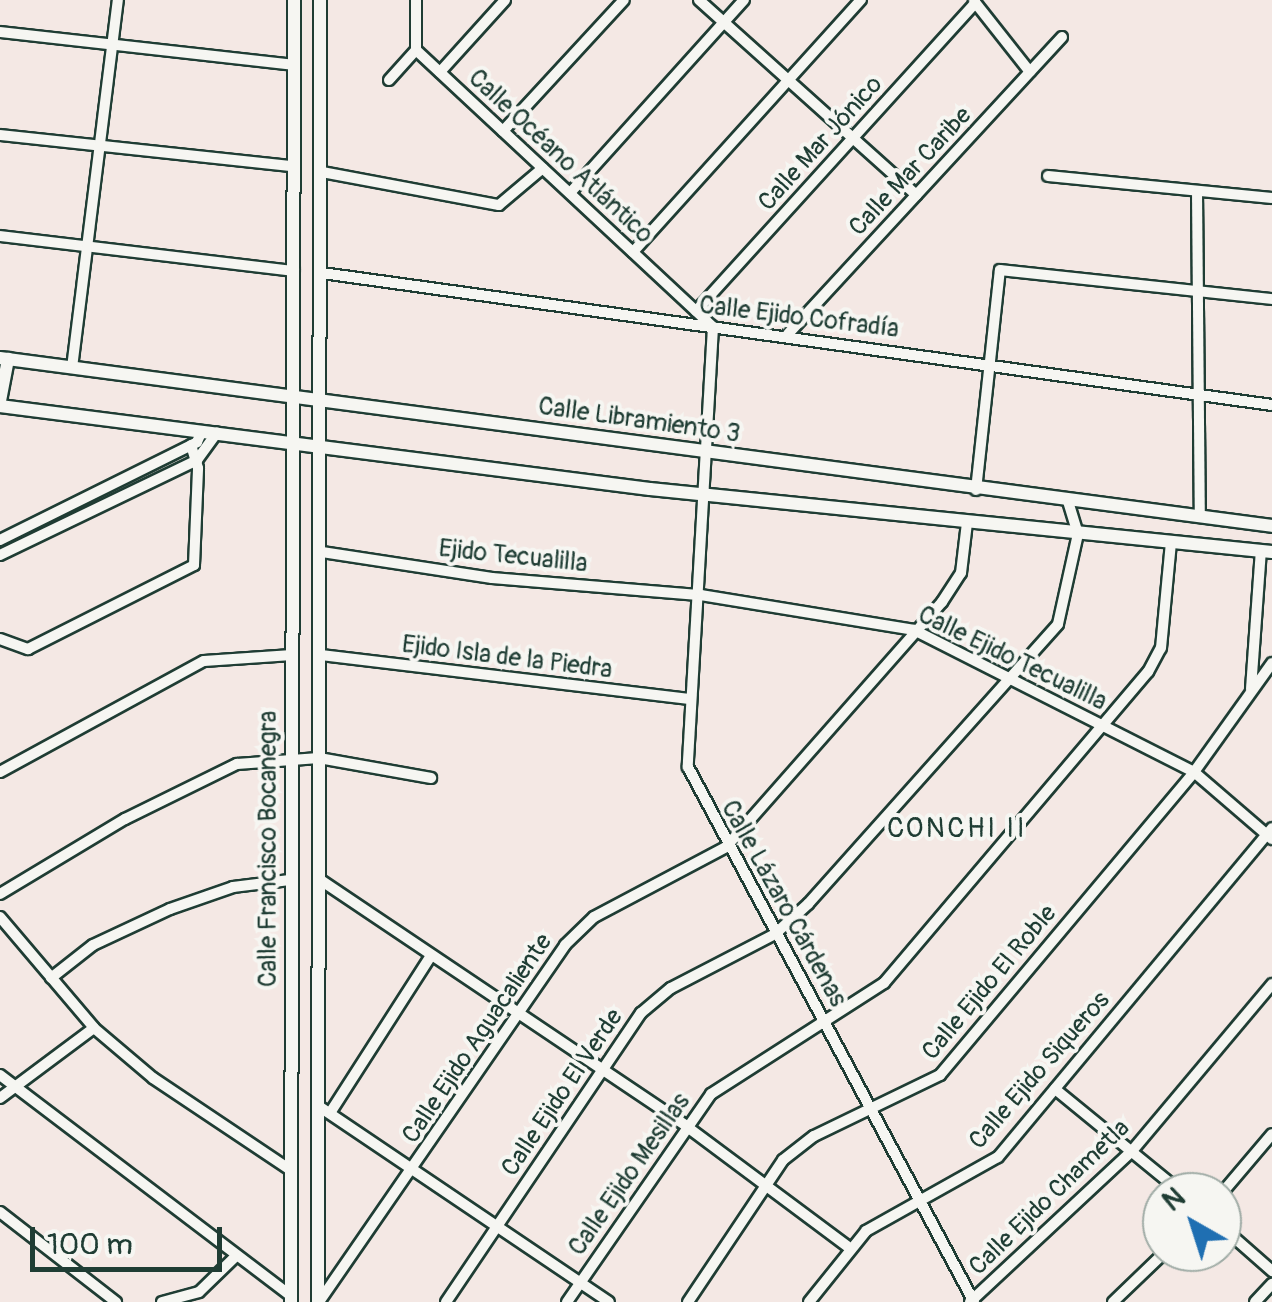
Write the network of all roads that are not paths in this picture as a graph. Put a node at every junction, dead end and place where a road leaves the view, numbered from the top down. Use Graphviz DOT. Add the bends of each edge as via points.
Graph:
graph roads {
  1 [pos="118,0"];
  2 [pos="294,0"];
  3 [pos="320,0"];
  4 [pos="416,0"];
  5 [pos="505,0"];
  6 [pos="624,0"];
  7 [pos="699,0"];
  8 [pos="744,0"];
  9 [pos="862,0"];
  10 [pos="974,1"];
  11 [pos="724,22"];
  12 [pos="0,32"];
  13 [pos="1062,37"];
  14 [pos="111,49"];
  15 [pos="416,50"];
  16 [pos="292,65"];
  17 [pos="440,72"];
  18 [pos="1030,72"];
  19 [pos="389,80"];
  20 [pos="789,81"];
  21 [pos="504,131"];
  22 [pos="0,134"];
  23 [pos="853,139"];
  24 [pos="99,147"];
  25 [pos="292,166"];
  26 [pos="543,168"];
  27 [pos="322,172"];
  28 [pos="1048,176"];
  29 [pos="1197,191"];
  30 [pos="570,194"];
  31 [pos="916,196"];
  32 [pos="1272,198"];
  33 [pos="0,236"];
  34 [pos="86,247"];
  35 [pos="634,252"];
  36 [pos="294,271"];
  37 [pos="322,273"];
  38 [pos="1202,292"];
  39 [pos="1272,300"];
  40 [pos="696,311"];
  41 [pos="713,326"];
  42 [pos="788,334"];
  43 [pos="4,359"];
  44 [pos="988,363"];
  45 [pos="72,368"];
  46 [pos="1202,394"];
  47 [pos="294,395"];
  48 [pos="323,400"];
  49 [pos="0,404"];
  50 [pos="1272,405"];
  51 [pos="210,432"];
  52 [pos="291,440"];
  53 [pos="191,444"];
  54 [pos="321,444"];
  55 [pos="702,453"];
  56 [pos="197,460"];
  57 [pos="976,490"];
  58 [pos="704,494"];
  59 [pos="1068,501"];
  60 [pos="1200,517"];
  61 [pos="967,523"];
  62 [pos="1272,526"];
  63 [pos="1078,534"];
  64 [pos="0,540"];
  65 [pos="1171,543"];
  66 [pos="322,552"];
  67 [pos="1266,552"];
  68 [pos="0,555"];
  69 [pos="701,595"];
  70 [pos="914,630"];
  71 [pos="0,639"];
  72 [pos="292,655"];
  73 [pos="321,655"];
  74 [pos="1272,664"];
  75 [pos="1008,682"];
  76 [pos="1251,689"];
  77 [pos="689,699"];
  78 [pos="1102,726"];
  79 [pos="290,757"];
  80 [pos="318,758"];
  81 [pos="0,772"];
  82 [pos="1194,772"];
  83 [pos="431,778"];
  84 [pos="1270,834"];
  85 [pos="726,848"];
  86 [pos="318,879"];
  87 [pos="290,880"];
  88 [pos="0,894"];
  89 [pos="0,917"];
  90 [pos="775,934"];
  91 [pos="430,956"];
  92 [pos="51,978"];
  93 [pos="1272,984"];
  94 [pos="517,1016"];
  95 [pos="826,1025"];
  96 [pos="94,1028"];
  97 [pos="600,1071"];
  98 [pos="0,1074"];
  99 [pos="1054,1089"];
  100 [pos="12,1090"];
  101 [pos="0,1098"];
  102 [pos="317,1104"];
  103 [pos="875,1110"];
  104 [pos="330,1113"];
  105 [pos="686,1126"];
  106 [pos="1272,1134"];
  107 [pos="1132,1151"];
  108 [pos="412,1170"];
  109 [pos="292,1171"];
  110 [pos="1157,1172"];
  111 [pos="1240,1172"];
  112 [pos="761,1186"];
  113 [pos="923,1199"];
  114 [pos="0,1212"];
  115 [pos="496,1228"];
  116 [pos="1242,1245"];
  117 [pos="847,1246"];
  118 [pos="235,1257"];
  119 [pos="1272,1271"];
  120 [pos="1145,1272"];
  121 [pos="581,1282"];
  122 [pos="1272,1284"];
  123 [pos="291,1299"];
  124 [pos="972,1301"];
  125 [pos="116,1302"];
  126 [pos="162,1302"];
  127 [pos="318,1302"];
  128 [pos="446,1302"];
  129 [pos="567,1302"];
  130 [pos="609,1302"];
  131 [pos="688,1302"];
  132 [pos="809,1302"];
  133 [pos="1114,1302"];
  134 [pos="1254,1302"];
  1 -- 14 [label="street"];
  2 -- 16 [label="street, Calle Francisco Bocanegra"];
  3 -- 27 [label="street, Calle Francisco Bocanegra"];
  4 -- 15 [label="street"];
  5 -- 17 [label="street"];
  6 -- 21 [label="street"];
  7 -- 11 [label="street"];
  8 -- 11 [label="street"];
  9 -- 20 [label="street"];
  10 -- 18 [label="street"];
  10 -- 23 [label="street, Calle Mar Jónico"];
  11 -- 20 [label="street"];
  11 -- 30 [label="street"];
  12 -- 14 [label="street"];
  13 -- 18 [label="street, Calle Mar Caribe"];
  14 -- 16 [label="street"];
  14 -- 24 [label="street"];
  15 -- 17 [label="street, Calle Océano Atlántico"];
  15 -- 19 [label="street"];
  16 -- 25 [label="street, Calle Francisco Bocanegra"];
  17 -- 21 [label="street, Calle Océano Atlántico"];
  18 -- 31 [label="street, Calle Mar Caribe"];
  20 -- 23 [label="street"];
  20 -- 35 [label="street"];
  21 -- 26 [label="street, Calle Océano Atlántico"];
  22 -- 24 [label="street"];
  23 -- 31 [label="street"];
  23 -- 40 [label="street, Calle Mar Jónico"];
  24 -- 25 [label="street"];
  24 -- 34 [label="street"];
  25 -- 36 [label="street, Calle Francisco Bocanegra"];
  26 -- 27 [label="street" via="499,206"];
  26 -- 30 [label="street, Calle Océano Atlántico"];
  27 -- 37 [label="street, Calle Francisco Bocanegra"];
  28 -- 29 [label="street"];
  29 -- 32 [label="street"];
  29 -- 38 [label="street"];
  30 -- 35 [label="street, Calle Océano Atlántico"];
  31 -- 42 [label="street, Calle Mar Caribe"];
  33 -- 34 [label="street"];
  34 -- 36 [label="street"];
  34 -- 45 [label="street"];
  35 -- 40 [label="street, Calle Océano Atlántico"];
  36 -- 47 [label="street, Calle Francisco Bocanegra"];
  37 -- 41 [label="street, Calle Ejido Cofradía" via="511,304"];
  37 -- 48 [label="street, Calle Francisco Bocanegra"];
  38 -- 39 [label="street"];
  38 -- 44 [label="street" via="1000,270"];
  38 -- 46 [label="street"];
  40 -- 41 [label="street, Calle Océano Atlántico"];
  41 -- 42 [label="street, Calle Ejido Cofradía"];
  41 -- 55 [label="street, Calle Lázaro Cárdenas"];
  42 -- 44 [label="street, Calle Ejido Cofradía"];
  43 -- 45 [label="street, Calle Libramiento 3"];
  43 -- 49 [label="street"];
  44 -- 46 [label="street, Calle Ejido Cofradía"];
  44 -- 57 [label="street"];
  45 -- 47 [label="street, Calle Libramiento 3"];
  46 -- 50 [label="street, Calle Ejido Cofradía"];
  46 -- 60 [label="street"];
  47 -- 48 [label="street, Calle Libramiento 3"];
  47 -- 52 [label="street, Calle Francisco Bocanegra"];
  48 -- 54 [label="street, Calle Francisco Bocanegra"];
  48 -- 55 [label="street, Calle Libramiento 3"];
  49 -- 51 [label="street"];
  51 -- 52 [label="street"];
  51 -- 53 [label="street"];
  51 -- 56 [label="street"];
  52 -- 54 [label="street"];
  52 -- 72 [label="street, Calle Francisco Bocanegra"];
  53 -- 56 [label="street"];
  53 -- 64 [label="street"];
  54 -- 58 [label="street"];
  54 -- 66 [label="street, Calle Francisco Bocanegra"];
  55 -- 57 [label="street, Calle Libramiento 3"];
  55 -- 58 [label="street, Calle Lázaro Cárdenas"];
  56 -- 68 [label="street"];
  56 -- 71 [label="street" via="196,557 189,571 28,649"];
  57 -- 59 [label="street, Calle Libramiento 3"];
  58 -- 61 [label="street"];
  58 -- 69 [label="street, Calle Lázaro Cárdenas"];
  59 -- 60 [label="street, Calle Libramiento 3"];
  59 -- 63 [label="street"];
  60 -- 62 [label="street, Calle Libramiento 3"];
  61 -- 63 [label="street"];
  61 -- 70 [label="street, Calle Ejido Aguacaliente" via="961,573"];
  63 -- 65 [label="street"];
  63 -- 75 [label="street, Calle Ejido El Verde" via="1058,624"];
  65 -- 67 [label="street"];
  65 -- 78 [label="street, Calle Ejido Mesillas" via="1161,648"];
  66 -- 69 [label="street, Ejido Tecualilla" via="492,578"];
  66 -- 73 [label="street, Calle Francisco Bocanegra"];
  67 -- 76 [label="street"];
  69 -- 70 [label="street, Calle Ejido Tecualilla"];
  69 -- 77 [label="street, Calle Lázaro Cárdenas"];
  70 -- 75 [label="street, Calle Ejido Tecualilla"];
  70 -- 85 [label="street, Calle Ejido Aguacaliente"];
  72 -- 79 [label="street, Calle Francisco Bocanegra"];
  72 -- 81 [label="street" via="204,661"];
  73 -- 77 [label="street, Ejido Isla de la Piedra"];
  73 -- 80 [label="street, Calle Francisco Bocanegra"];
  74 -- 76 [label="street, Calle Ejido El Roble"];
  75 -- 78 [label="street, Calle Ejido Tecualilla"];
  75 -- 90 [label="street, Calle Ejido El Verde"];
  76 -- 82 [label="street, Calle Ejido El Roble"];
  77 -- 85 [label="street, Calle Lázaro Cárdenas" via="688,767"];
  78 -- 82 [label="street, Calle Ejido Tecualilla"];
  78 -- 95 [label="street, Calle Ejido Mesillas" via="884,983"];
  79 -- 80 [label="street"];
  79 -- 87 [label="street, Calle Francisco Bocanegra"];
  79 -- 88 [label="street" via="222,770"];
  80 -- 83 [label="street"];
  80 -- 86 [label="street, Calle Francisco Bocanegra"];
  82 -- 84 [label="street, Calle Ejido Tecualilla"];
  82 -- 103 [label="street, Calle Ejido El Roble" via="940,1075"];
  84 -- 99 [label="street, Calle Ejido Siqueros"];
  85 -- 90 [label="street, Calle Lázaro Cárdenas"];
  85 -- 94 [label="street, Calle Ejido Aguacaliente" via="594,917"];
  86 -- 91 [label="street"];
  86 -- 102 [label="street, Calle Francisco Bocanegra"];
  87 -- 92 [label="street" via="233,887 170,908 93,945"];
  87 -- 109 [label="street, Calle Francisco Bocanegra"];
  89 -- 92 [label="street"];
  90 -- 95 [label="street, Calle Lázaro Cárdenas"];
  90 -- 97 [label="street, Calle Ejido El Verde" via="654,1000"];
  91 -- 94 [label="street"];
  91 -- 104 [label="street"];
  92 -- 96 [label="street"];
  93 -- 107 [label="street, Calle Ejido Chametla"];
  94 -- 97 [label="street"];
  94 -- 108 [label="street, Calle Ejido Aguacaliente"];
  95 -- 103 [label="street, Calle Lázaro Cárdenas"];
  95 -- 105 [label="street, Calle Ejido Mesillas" via="727,1080"];
  96 -- 100 [label="street"];
  96 -- 109 [label="street" via="153,1078"];
  97 -- 105 [label="street"];
  97 -- 115 [label="street, Calle Ejido El Verde"];
  98 -- 100 [label="street"];
  99 -- 107 [label="street"];
  99 -- 113 [label="street, Calle Ejido Siqueros" via="990,1164"];
  100 -- 101 [label="street"];
  100 -- 118 [label="street"];
  102 -- 104 [label="street"];
  102 -- 127 [label="street, Calle Francisco Bocanegra"];
  103 -- 112 [label="street, Calle Ejido El Roble" via="814,1136"];
  103 -- 113 [label="street, Calle Lázaro Cárdenas"];
  104 -- 108 [label="street"];
  105 -- 112 [label="street"];
  105 -- 121 [label="street, Calle Ejido Mesillas"];
  106 -- 111 [label="street"];
  107 -- 110 [label="street"];
  107 -- 124 [label="street, Calle Ejido Chametla"];
  108 -- 115 [label="street"];
  108 -- 127 [label="street, Calle Ejido Aguacaliente"];
  109 -- 123 [label="street, Calle Francisco Bocanegra"];
  112 -- 117 [label="street"];
  112 -- 131 [label="street, Calle Ejido El Roble"];
  113 -- 117 [label="street, Calle Ejido Siqueros"];
  113 -- 124 [label="street, Calle Lázaro Cárdenas"];
  114 -- 125 [label="street"];
  115 -- 121 [label="street"];
  115 -- 128 [label="street, Calle Ejido El Verde"];
  116 -- 119 [label="street"];
  117 -- 132 [label="street, Calle Ejido Siqueros"];
  118 -- 123 [label="street"];
  118 -- 126 [label="street" via="199,1292"];
  120 -- 133 [label="street"];
  121 -- 129 [label="street, Calle Ejido Mesillas"];
  121 -- 130 [label="street"];
  122 -- 134 [label="street"];
}
